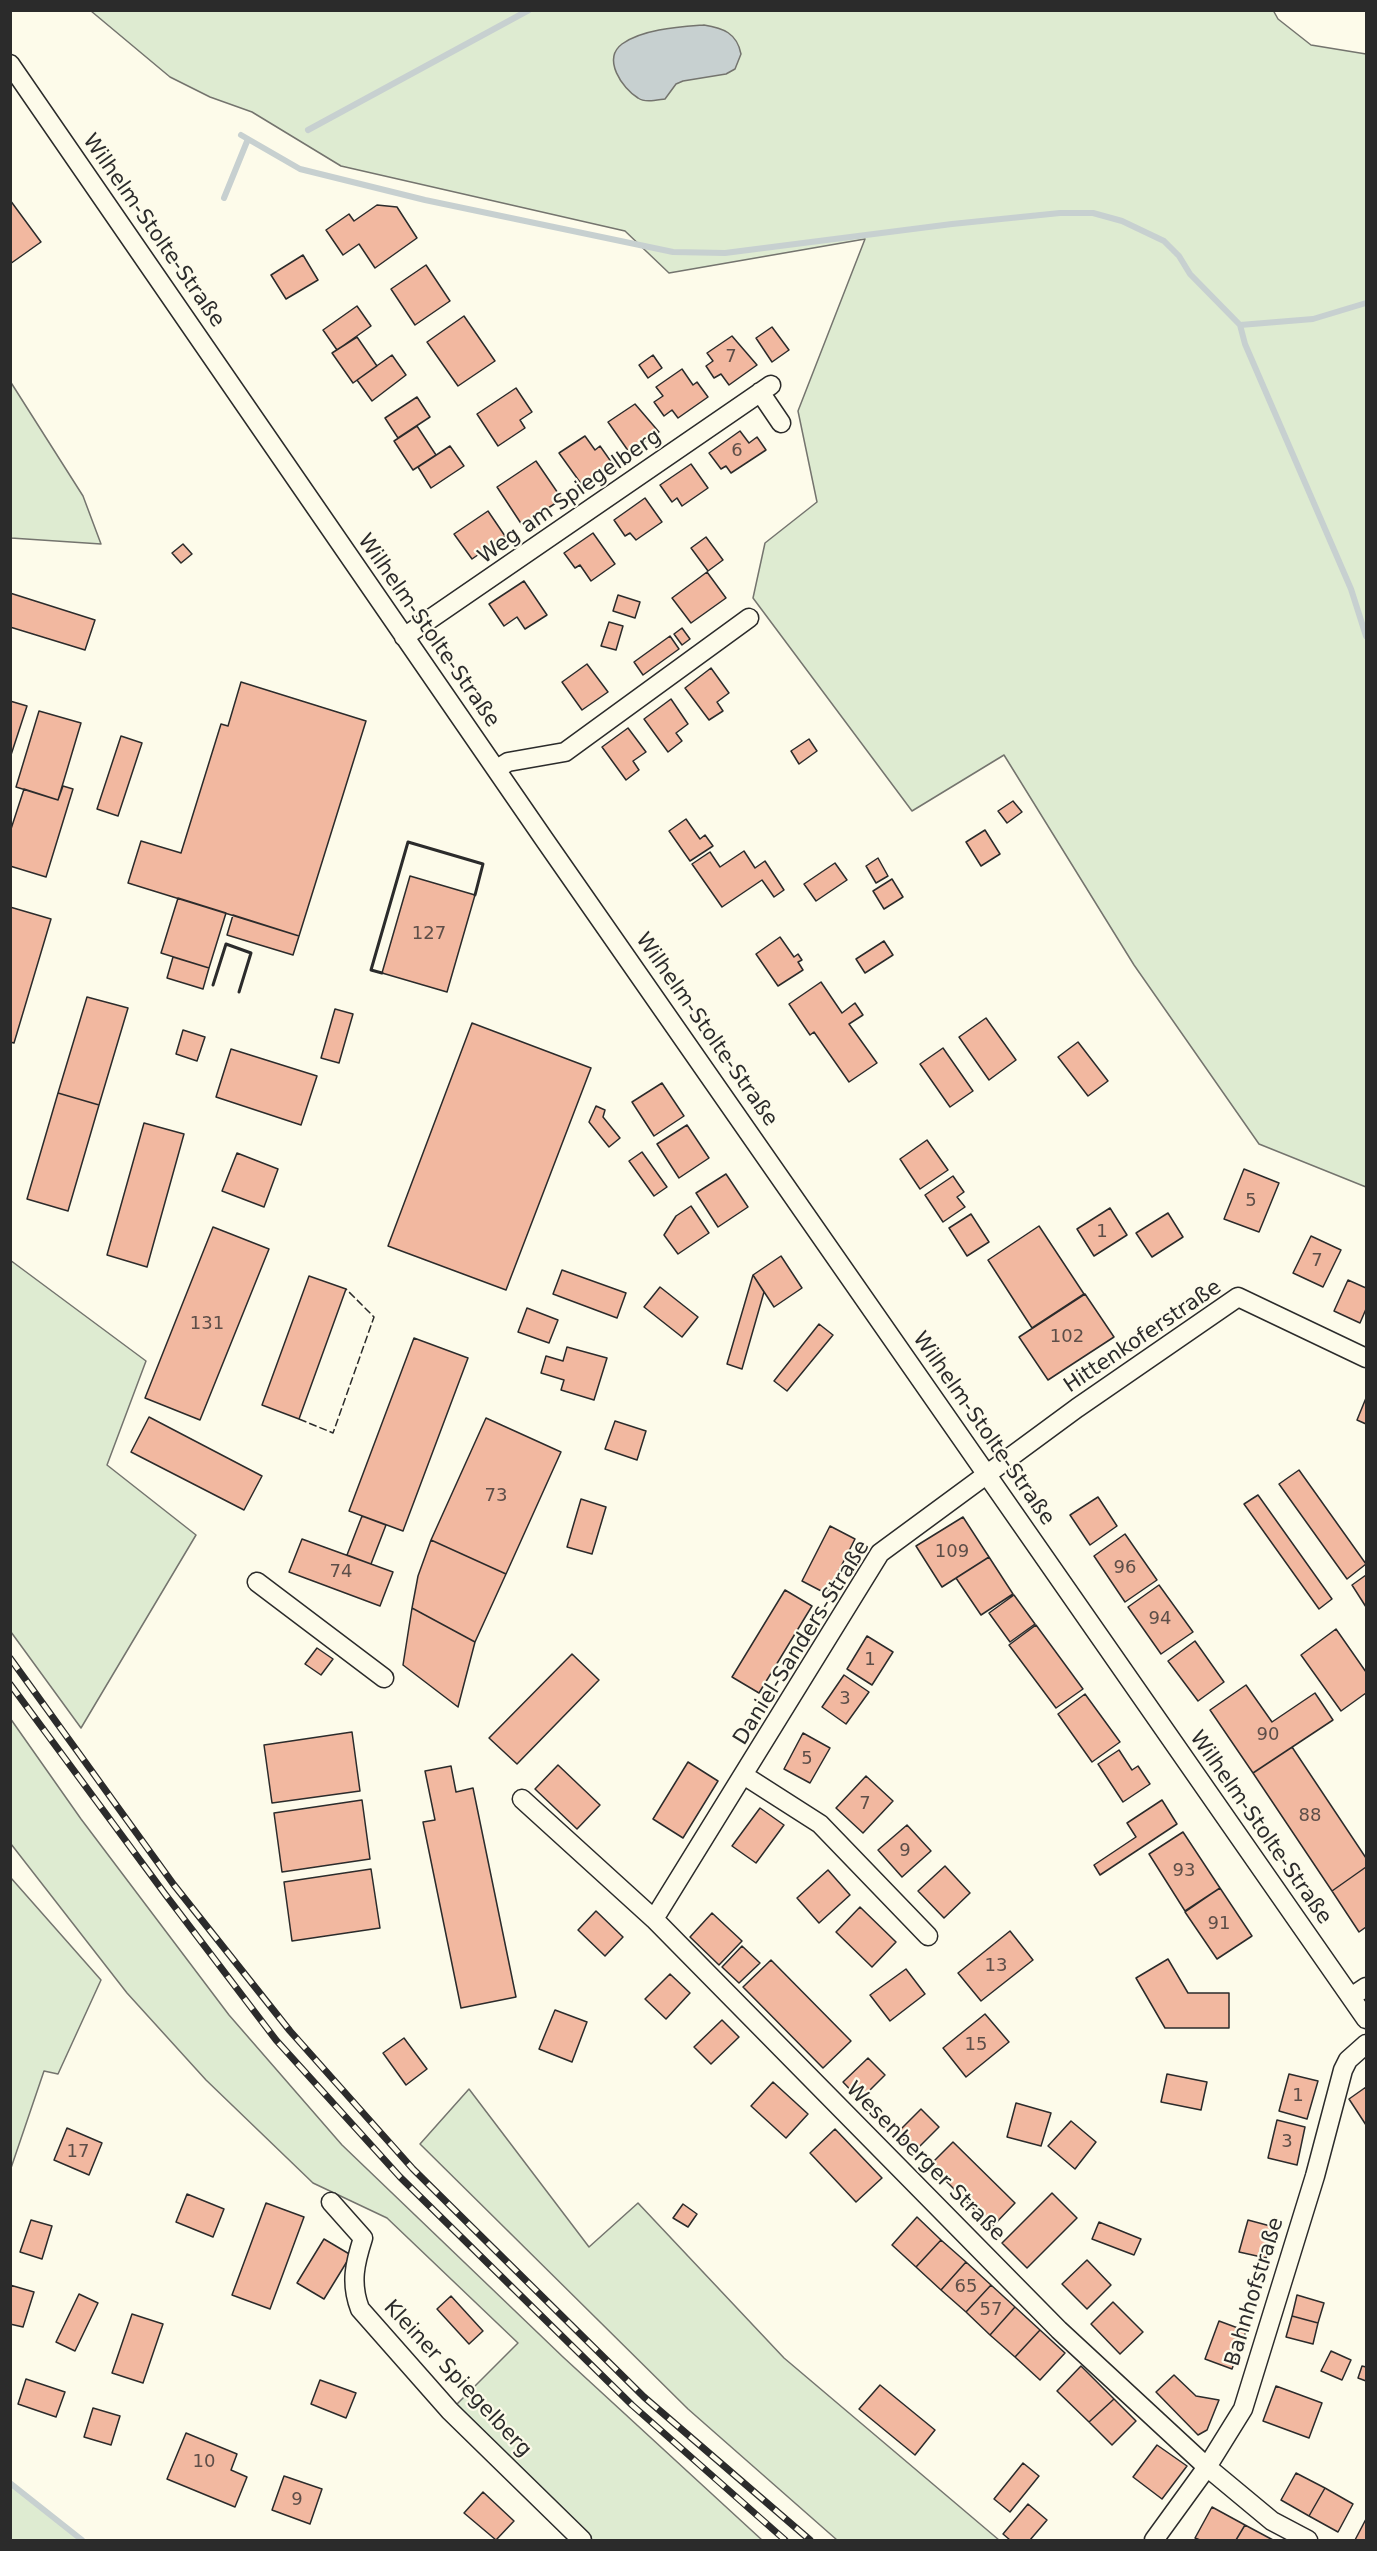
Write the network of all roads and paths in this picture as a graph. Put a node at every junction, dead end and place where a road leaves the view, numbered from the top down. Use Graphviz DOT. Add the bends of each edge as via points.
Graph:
graph roads {
  1 [pos="10,64"];
  2 [pos="781,423"];
  3 [pos="749,618"];
  4 [pos="404,637"];
  5 [pos="496,769"];
  6 [pos="1366,1358"];
  7 [pos="988,1474"];
  8 [pos="257,1582"];
  9 [pos="384,1678"];
  10 [pos="745,1776"];
  11 [pos="522,1799"];
  12 [pos="654,1919"];
  13 [pos="928,1936"];
  14 [pos="1359,1992"];
  15 [pos="1366,2019"];
  16 [pos="1366,2044"];
  17 [pos="331,2202"];
  18 [pos="1208,2467"];
  19 [pos="582,2541"];
  20 [pos="1154,2541"];
  21 [pos="1308,2541"];
  1 -- 4 [label="street, Wilhelm-Stolte-Straße"];
  2 -- 4 [label="street, Weg am Spiegelberg" via="765,389"];
  3 -- 5 [label="street" via="565,752 508,762"];
  4 -- 5 [label="street, Wilhelm-Stolte-Straße"];
  5 -- 7 [label="street, Wilhelm-Stolte-Straße"];
  6 -- 7 [label="street, Hittenkoferstraße" via="1238,1297"];
  7 -- 10 [label="street, Daniel-Sanders-Straße" via="880,1553"];
  7 -- 14 [label="street, Wilhelm-Stolte-Straße" via="1134,1688"];
  8 -- 9 [label="street"];
  10 -- 12 [label="street, Daniel-Sanders-Straße"];
  10 -- 13 [label="street, Daniel-Sanders-Straße" via="820,1824"];
  11 -- 12 [label="street, Wesenberger Straße"];
  12 -- 18 [label="street, Wesenberger Straße" via="1059,2330"];
  14 -- 15 [label="street, Wilhelm-Stolte-Straße"];
  16 -- 18 [label="street, Bahnhofstraße" via="1343,2070 1315,2176 1243,2409"];
  17 -- 19 [label="street, Kleiner Spiegelberg" via="363,2238 353,2276 360,2309 450,2410"];
  18 -- 20 [label="street, Bahnhofstraße"];
  18 -- 21 [label="street, Wesenberger Straße" via="1272,2521"];
}
